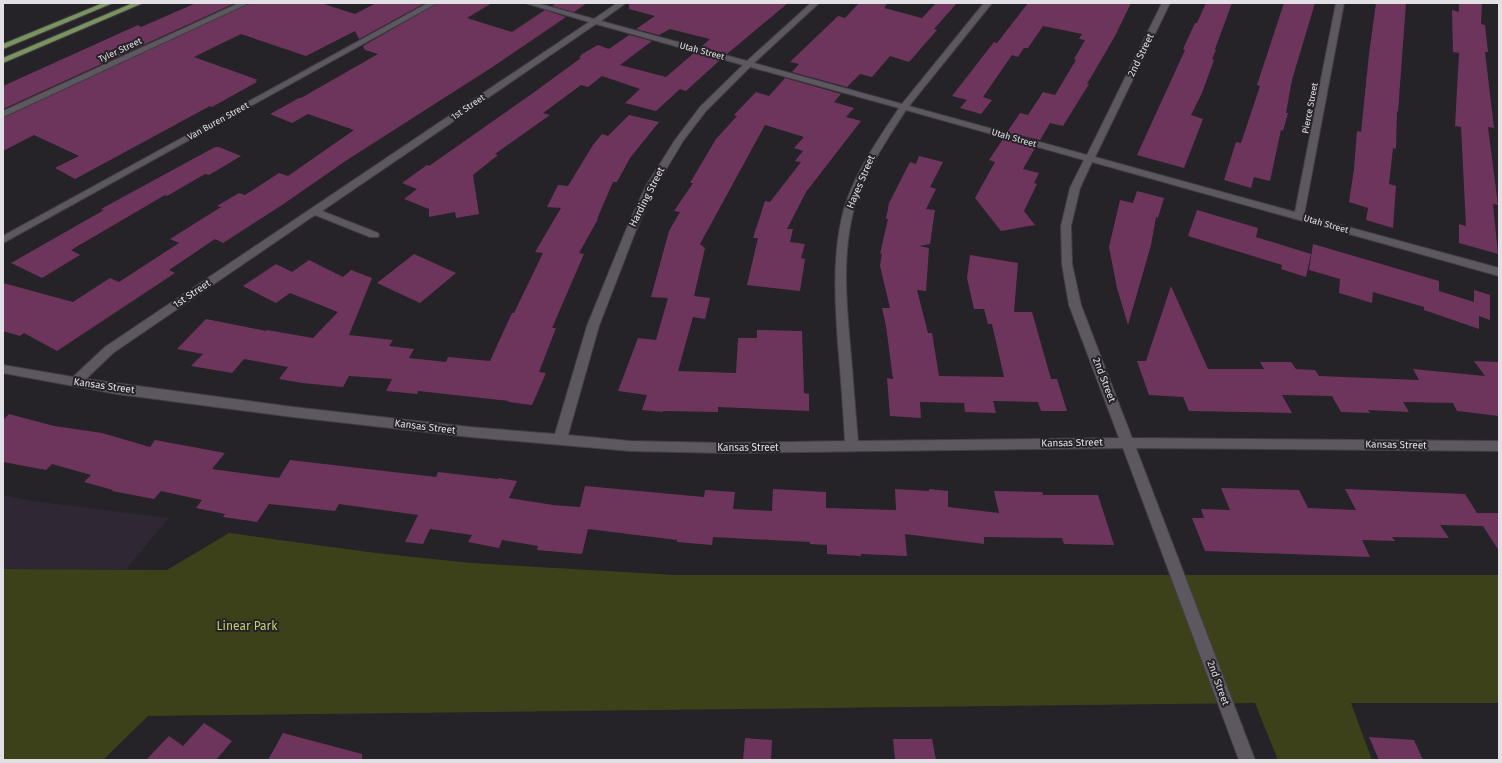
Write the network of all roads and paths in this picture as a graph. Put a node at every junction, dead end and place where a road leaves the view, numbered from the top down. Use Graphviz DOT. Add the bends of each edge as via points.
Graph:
graph roads {
  1 [pos="109,3"];
  2 [pos="139,3"];
  3 [pos="245,3"];
  4 [pos="433,3"];
  5 [pos="528,3"];
  6 [pos="622,3"];
  7 [pos="815,3"];
  8 [pos="988,3"];
  9 [pos="1166,3"];
  10 [pos="1340,3"];
  11 [pos="595,21"];
  12 [pos="3,47"];
  13 [pos="3,61"];
  14 [pos="749,64"];
  15 [pos="904,107"];
  16 [pos="3,114"];
  17 [pos="1088,160"];
  18 [pos="314,211"];
  19 [pos="1299,216"];
  20 [pos="374,235"];
  21 [pos="3,240"];
  22 [pos="1499,272"];
  23 [pos="3,369"];
  24 [pos="75,382"];
  25 [pos="560,440"];
  26 [pos="1128,443"];
  27 [pos="852,446"];
  28 [pos="1499,446"];
  29 [pos="1247,760"];
  1 -- 12 [label="main road"];
  2 -- 13 [label="main road"];
  3 -- 16 [label="street, Tyler Street"];
  4 -- 21 [label="street, Van Buren Street"];
  5 -- 11 [label="street, Utah Street"];
  6 -- 11 [label="street, 1st Street"];
  7 -- 14 [label="street, Harding Street"];
  8 -- 15 [label="street, Hayes Street"];
  9 -- 17 [label="street, 2nd Street"];
  10 -- 19 [label="street, Pierce Street"];
  11 -- 14 [label="street, Utah Street"];
  11 -- 18 [label="street, 1st Street"];
  14 -- 15 [label="street, Utah Street"];
  14 -- 25 [label="street, Harding Street" via="735,76 679,140 651,186 593,326"];
  15 -- 17 [label="street, Utah Street"];
  15 -- 27 [label="street, Hayes Street" via="874,152 862,176 849,209 842,251 840,292"];
  17 -- 19 [label="street, Utah Street"];
  17 -- 26 [label="street, 2nd Street" via="1075,188 1066,226 1067,264 1075,305"];
  18 -- 20 [label="street"];
  18 -- 24 [label="street, 1st Street" via="109,350"];
  19 -- 22 [label="street, Utah Street"];
  23 -- 24 [label="street, Kansas Street"];
  24 -- 25 [label="street, Kansas Street" via="293,412"];
  25 -- 27 [label="street, Kansas Street" via="638,446 725,448"];
  26 -- 27 [label="street, Kansas Street"];
  26 -- 28 [label="street, Kansas Street"];
  26 -- 29 [label="street, 2nd Street"];
}
